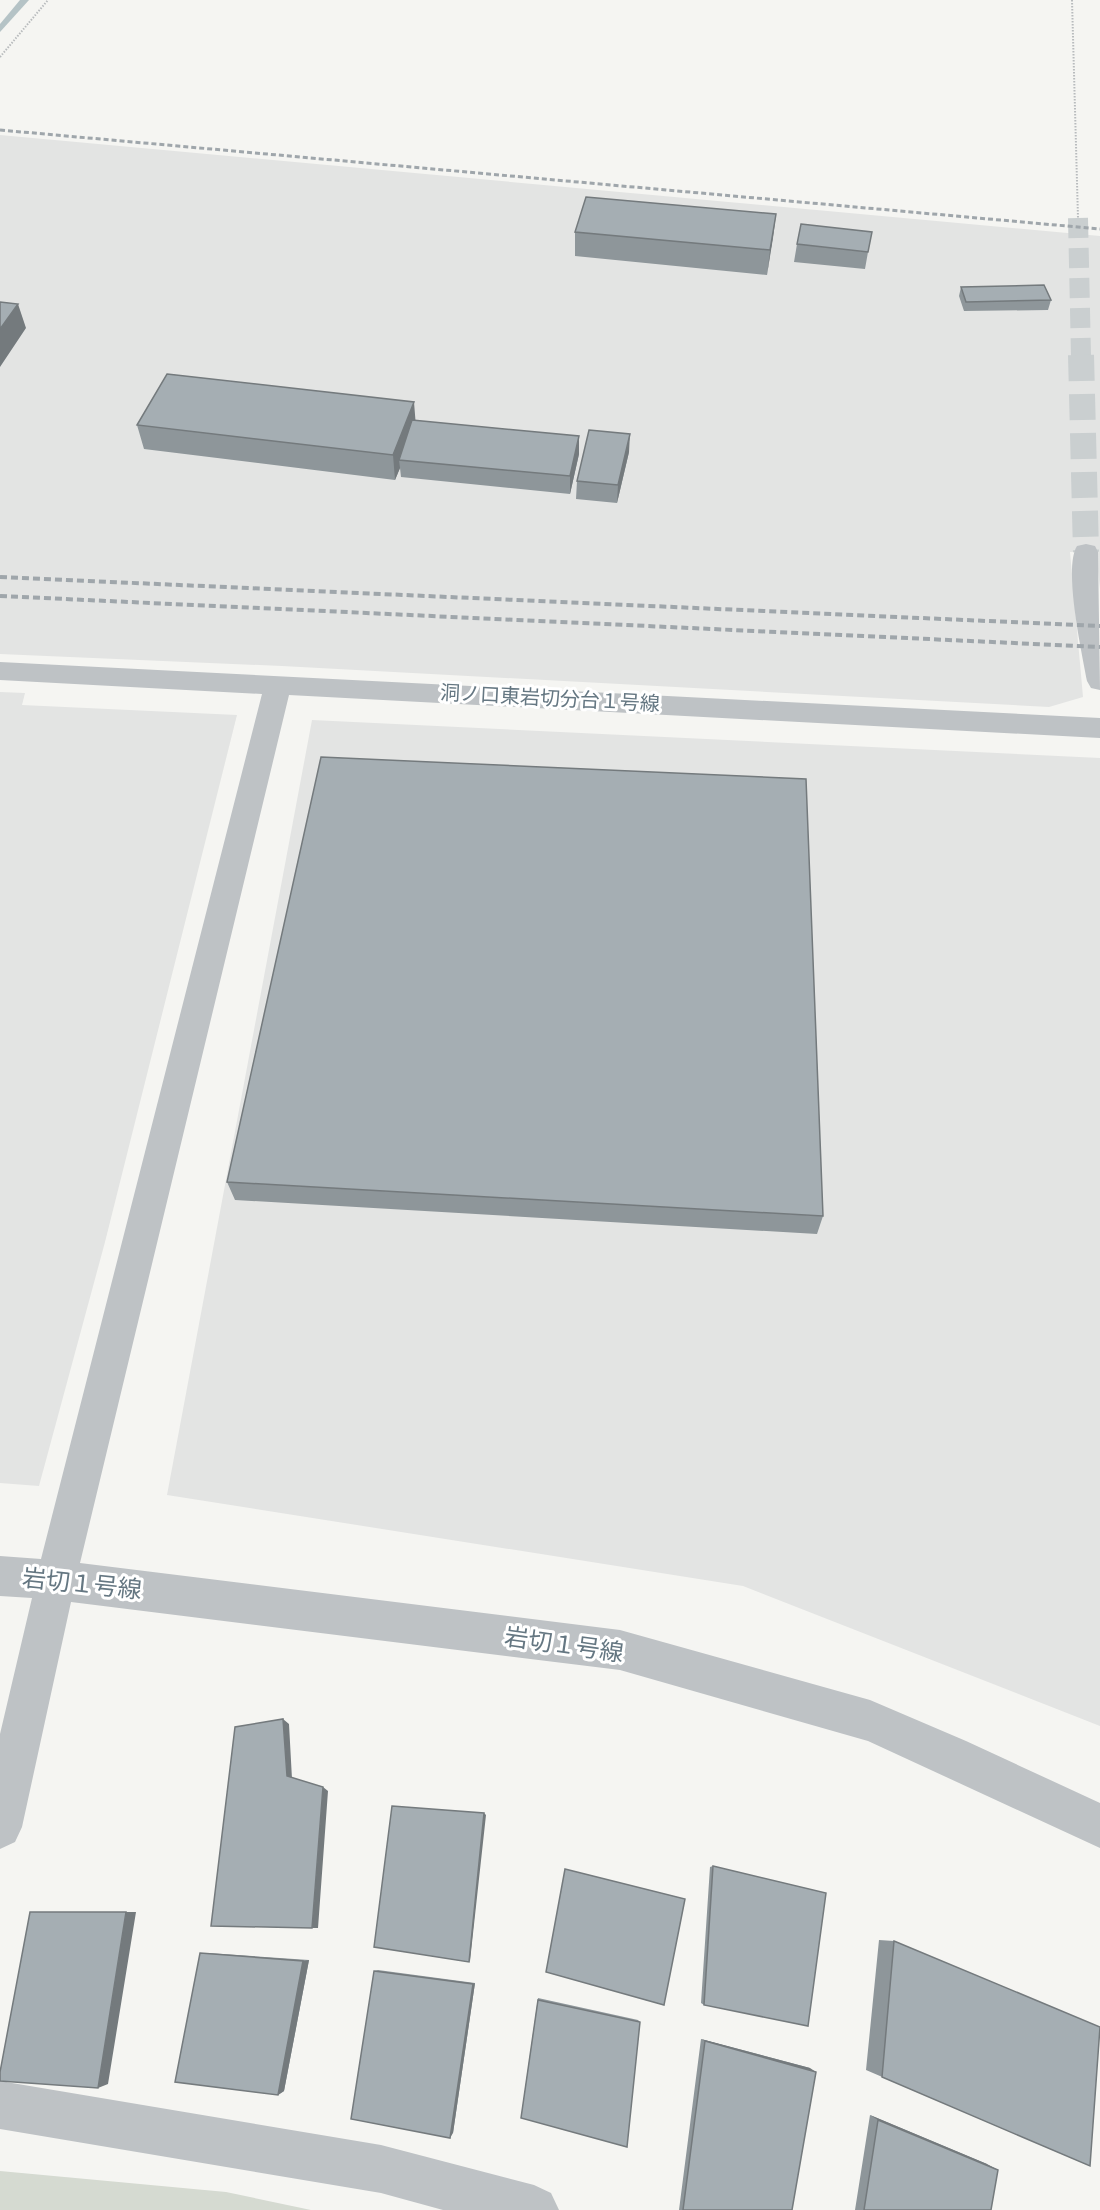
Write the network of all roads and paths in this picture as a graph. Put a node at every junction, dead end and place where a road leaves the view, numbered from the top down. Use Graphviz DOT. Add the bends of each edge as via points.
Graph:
graph roads {
  1 [pos="48,0"];
  2 [pos="1072,0"];
  3 [pos="0,57"];
  4 [pos="1078,218"];
  5 [pos="1086,552"];
  6 [pos="0,671"];
  7 [pos="1100,681"];
  8 [pos="278,684"];
  9 [pos="1100,728"];
  10 [pos="0,1576"];
  11 [pos="56,1580"];
  12 [pos="1100,1826"];
  13 [pos="0,1827"];
  14 [pos="0,2105"];
  15 [pos="534,2210"];
  1 -- 3 [label="path"];
  2 -- 4 [label="path"];
  5 -- 7 [label="street" via="1085,585"];
  6 -- 8 [label="street, 洞ノ口東岩切分台１号線"];
  8 -- 9 [label="street, 洞ノ口東岩切分台１号線"];
  8 -- 11 [label="street"];
  10 -- 11 [label="street, 岩切１号線"];
  11 -- 12 [label="street, 岩切１号線" via="620,1650 870,1721"];
  11 -- 13 [label="street"];
  14 -- 15 [label="street" via="381,2169"];
}
